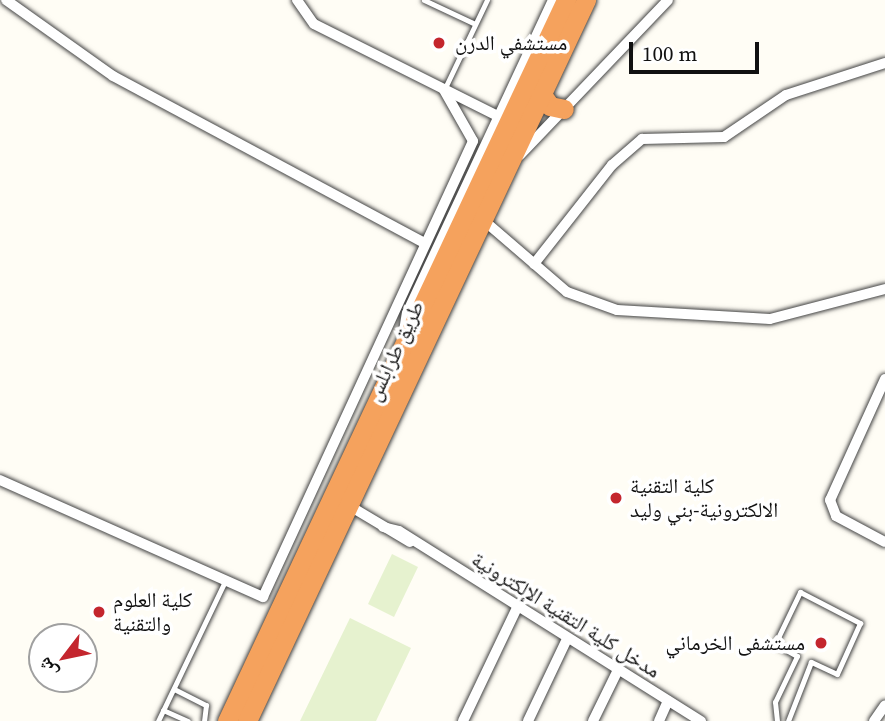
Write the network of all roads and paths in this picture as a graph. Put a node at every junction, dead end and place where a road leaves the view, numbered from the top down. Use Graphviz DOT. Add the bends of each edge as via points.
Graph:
graph roads {
  1 [pos="6,0"];
  2 [pos="296,0"];
  3 [pos="424,0"];
  4 [pos="487,0"];
  5 [pos="553,0"];
  6 [pos="566,0"];
  7 [pos="586,0"];
  8 [pos="668,0"];
  9 [pos="475,24"];
  10 [pos="885,63"];
  11 [pos="444,90"];
  12 [pos="541,93"];
  13 [pos="565,109"];
  14 [pos="498,116"];
  15 [pos="502,173"];
  16 [pos="481,218"];
  17 [pos="422,243"];
  18 [pos="534,264"];
  19 [pos="885,289"];
  20 [pos="406,341"];
  21 [pos="885,379"];
  22 [pos="0,481"];
  23 [pos="348,505"];
  24 [pos="885,542"];
  25 [pos="224,583"];
  26 [pos="517,608"];
  27 [pos="567,639"];
  28 [pos="618,670"];
  29 [pos="174,689"];
  30 [pos="668,701"];
  31 [pos="885,705"];
  32 [pos="163,710"];
  33 [pos="158,721"];
  34 [pos="188,721"];
  35 [pos="204,721"];
  36 [pos="227,721"];
  37 [pos="247,721"];
  38 [pos="463,721"];
  39 [pos="528,721"];
  40 [pos="593,721"];
  41 [pos="659,721"];
  42 [pos="701,721"];
  43 [pos="777,721"];
  44 [pos="788,721"];
  45 [pos="874,721"];
  1 -- 17 [label="street" via="113,76"];
  2 -- 11 [label="street" via="314,24"];
  3 -- 9 [label="lane"];
  4 -- 11 [label="lane"];
  5 -- 14 [label="street"];
  6 -- 20 [label="highway"];
  7 -- 12 [label="highway, طريق طرابلس"];
  8 -- 13 [label="street"];
  10 -- 18 [label="street" via="786,95 732,134 642,139 612,165"];
  11 -- 14 [label="street"];
  11 -- 17 [label="street" via="473,141"];
  12 -- 13 [label="highway" via="550,106"];
  12 -- 15 [label="highway, طريق طرابلس"];
  13 -- 15 [label="street"];
  14 -- 20 [label="street" via="407,313"];
  15 -- 16 [label="highway, طريق طرابلس"];
  16 -- 18 [label="street"];
  16 -- 23 [label="highway, طريق طرابلس"];
  17 -- 25 [label="street" via="264,595 254,598"];
  18 -- 19 [label="street" via="581,299 631,312 770,319"];
  20 -- 36 [label="highway"];
  21 -- 24 [label="street" via="830,500 836,516"];
  22 -- 25 [label="street"];
  23 -- 26 [label="street, مدخل كلية التقنية الإلكترونية"];
  23 -- 37 [label="highway, طريق طرابلس"];
  25 -- 29 [label="lane"];
  26 -- 27 [label="street, مدخل كلية التقنية الإلكترونية"];
  26 -- 38 [label="street"];
  27 -- 28 [label="street, مدخل كلية التقنية الإلكترونية"];
  27 -- 39 [label="street"];
  28 -- 30 [label="street, مدخل كلية التقنية الإلكترونية"];
  28 -- 40 [label="street"];
  29 -- 32 [label="lane"];
  29 -- 35 [label="lane" via="206,705"];
  30 -- 41 [label="street"];
  30 -- 42 [label="street, مدخل كلية التقنية الإلكترونية"];
  31 -- 45 [label="street"];
  32 -- 33 [label="lane"];
  32 -- 34 [label="lane"];
  43 -- 44 [label="lane" via="775,702 797,656 775,644 800,592 860,623 837,674 811,662"];
}
